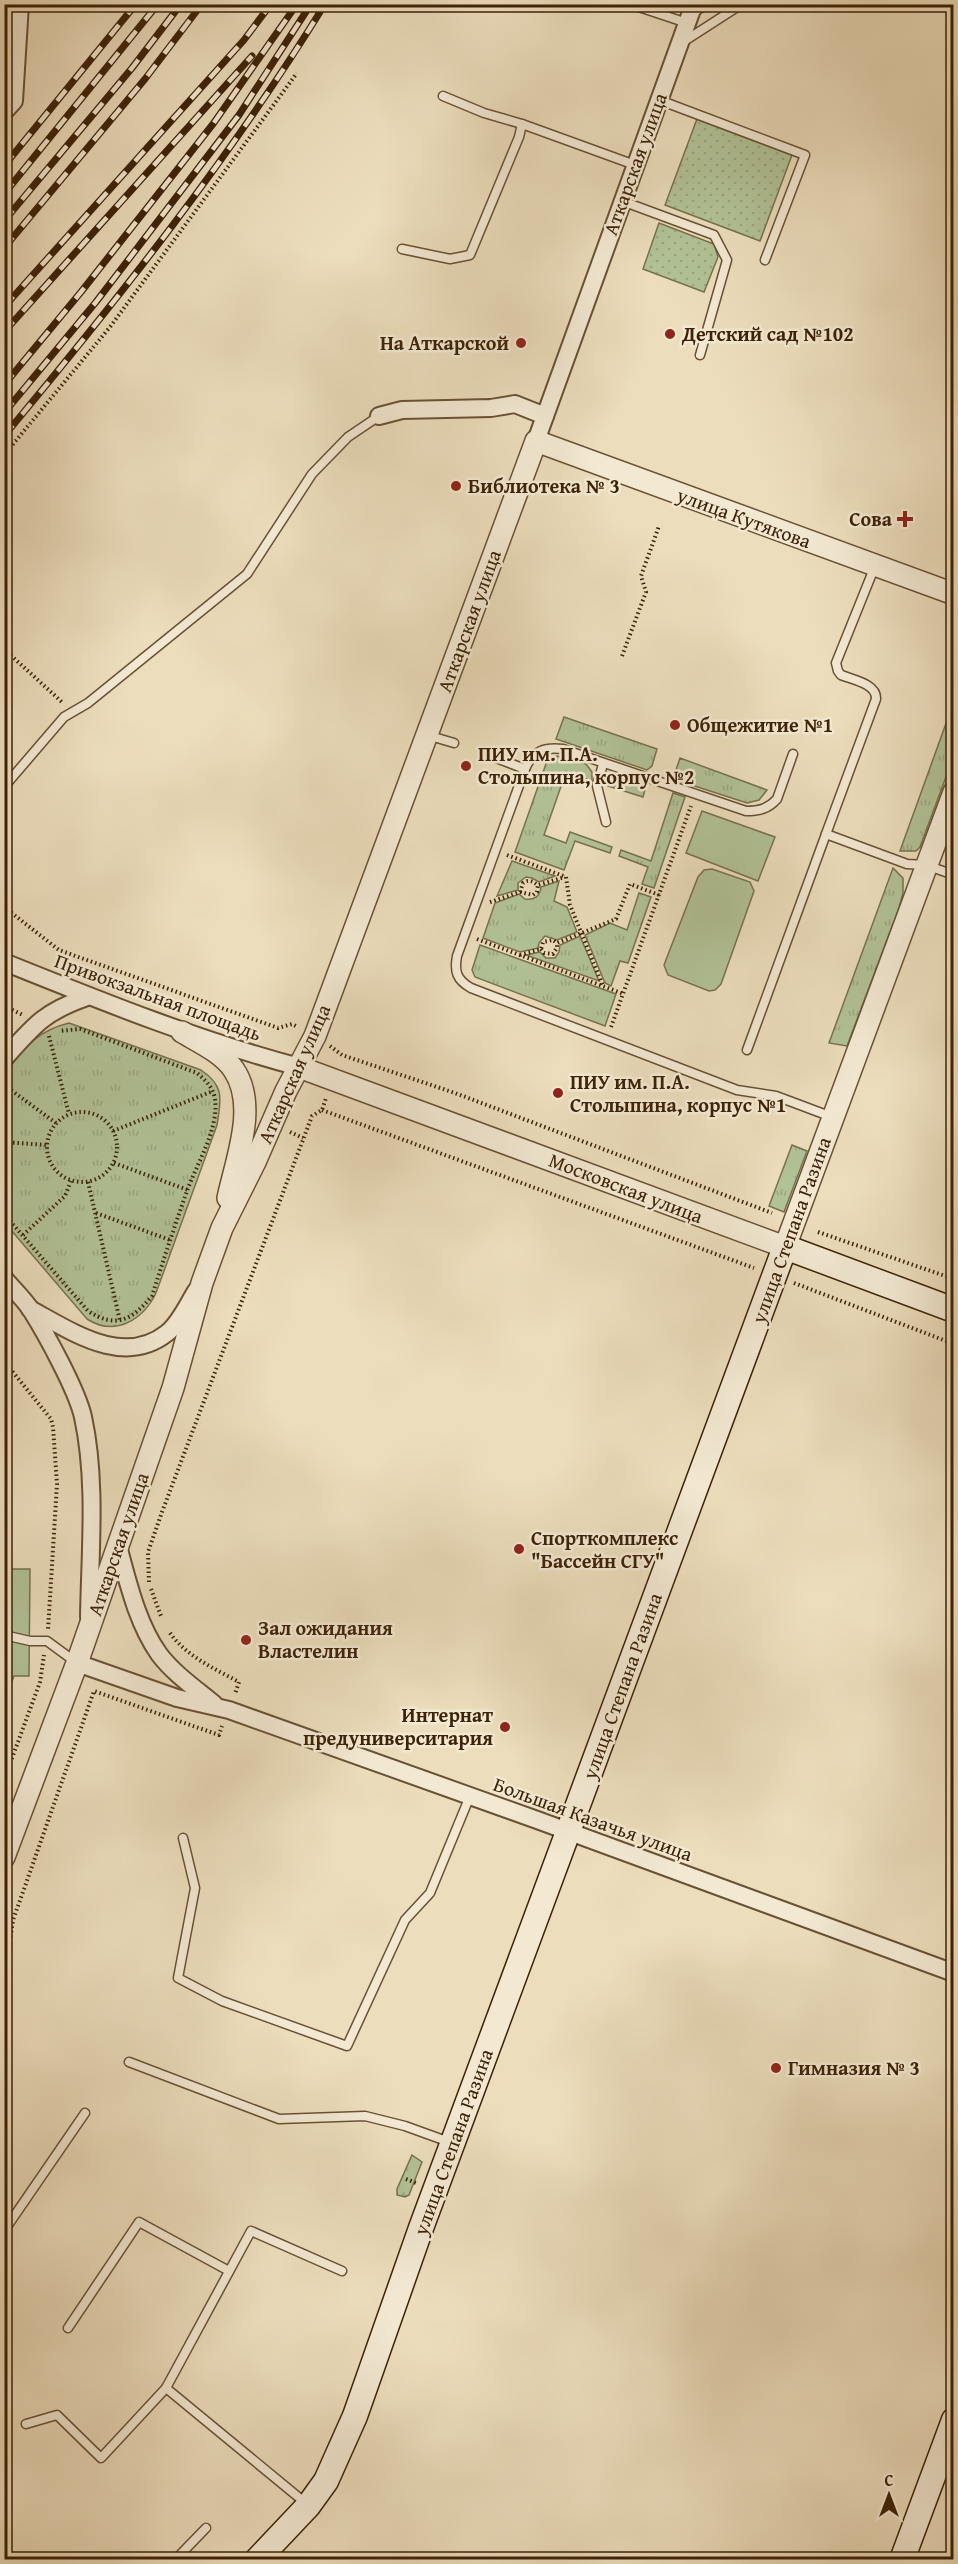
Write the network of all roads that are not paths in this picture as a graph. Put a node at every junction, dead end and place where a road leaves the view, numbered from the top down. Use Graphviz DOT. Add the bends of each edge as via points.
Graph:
graph roads {
  1 [pos="20,4"];
  2 [pos="630,4"];
  3 [pos="707,4"];
  4 [pos="742,4"];
  5 [pos="691,14"];
  6 [pos="680,44"];
  7 [pos="443,96"];
  8 [pos="659,100"];
  9 [pos="4,112"];
  10 [pos="522,124"];
  11 [pos="635,165"];
  12 [pos="622,201"];
  13 [pos="402,249"];
  14 [pos="765,260"];
  15 [pos="700,355"];
  16 [pos="379,416"];
  17 [pos="545,416"];
  18 [pos="536,441"];
  19 [pos="874,566"];
  20 [pos="954,594"];
  21 [pos="427,735"];
  22 [pos="454,743"];
  23 [pos="793,754"];
  24 [pos="491,756"];
  25 [pos="603,764"];
  26 [pos="525,769"];
  27 [pos="4,787"];
  28 [pos="954,792"];
  29 [pos="606,822"];
  30 [pos="825,834"];
  31 [pos="926,865"];
  32 [pos="954,875"];
  33 [pos="4,962"];
  34 [pos="87,997"];
  35 [pos="182,1032"];
  36 [pos="747,1050"];
  37 [pos="4,1059"];
  38 [pos="298,1067"];
  39 [pos="833,1117"];
  40 [pos="222,1228"];
  41 [pos="784,1247"];
  42 [pos="4,1278"];
  43 [pos="202,1283"];
  44 [pos="30,1309"];
  45 [pos="954,1310"];
  46 [pos="118,1546"];
  47 [pos="89,1627"];
  48 [pos="4,1635"];
  49 [pos="77,1663"];
  50 [pos="217,1706"];
  51 [pos="470,1796"];
  52 [pos="568,1831"];
  53 [pos="183,1838"];
  54 [pos="4,1857"];
  55 [pos="954,1973"];
  56 [pos="129,2062"];
  57 [pos="85,2113"];
  58 [pos="452,2143"];
  59 [pos="4,2231"];
  60 [pos="229,2271"];
  61 [pos="342,2271"];
  62 [pos="68,2328"];
  63 [pos="166,2388"];
  64 [pos="954,2420"];
  65 [pos="26,2424"];
  66 [pos="308,2506"];
  67 [pos="206,2528"];
  68 [pos="175,2559"];
  69 [pos="257,2559"];
  70 [pos="902,2559"];
  1 -- 9 [label="street" via="14,101"];
  2 -- 5 [label="lane"];
  3 -- 5 [label="lane"];
  4 -- 6 [label="lane"];
  5 -- 6 [label="street, Аткарская улица"];
  6 -- 8 [label="street, Аткарская улица"];
  7 -- 10 [label="lane"];
  8 -- 11 [label="street, Аткарская улица"];
  8 -- 14 [label="lane" via="805,155"];
  10 -- 11 [label="lane"];
  10 -- 13 [label="lane" via="470,255 450,259"];
  11 -- 12 [label="street, Аткарская улица"];
  12 -- 15 [label="lane" via="714,235 727,260"];
  12 -- 17 [label="street, Аткарская улица"];
  16 -- 17 [label="street" via="402,410 515,404"];
  16 -- 27 [label="lane" via="348,437 312,474 247,574 88,703 63,717"];
  17 -- 18 [label="street, Аткарская улица"];
  18 -- 19 [label="street, улица Кутякова"];
  18 -- 21 [label="street, Аткарская улица"];
  19 -- 20 [label="street, улица Кутякова"];
  19 -- 30 [label="lane" via="836,663 841,675 873,688 876,699"];
  21 -- 22 [label="lane"];
  21 -- 38 [label="street, Аткарская улица" via="315,1036"];
  23 -- 25 [label="lane" via="777,799 765,808 746,811"];
  24 -- 26 [label="lane"];
  25 -- 26 [label="lane" via="550,748 534,754"];
  25 -- 29 [label="lane" via="597,786"];
  26 -- 39 [label="lane" via="455,966 460,982 737,1090 776,1096"];
  28 -- 31 [label="street, улица Степана Разина"];
  30 -- 31 [label="lane" via="907,864"];
  30 -- 36 [label="lane"];
  31 -- 32 [label="lane"];
  31 -- 39 [label="street, улица Степана Разина"];
  33 -- 34 [label="street, Привокзальная площадь"];
  34 -- 35 [label="street, Привокзальная площадь"];
  34 -- 37 [label="street" via="59,1007 36,1023"];
  35 -- 38 [label="street, Привокзальная площадь"];
  35 -- 40 [label="street, Аткарская улица" via="234,1069 243,1087 243,1127"];
  38 -- 40 [label="street, Аткарская улица"];
  38 -- 41 [label="street, Московская улица"];
  39 -- 41 [label="street, улица Степана Разина"];
  40 -- 43 [label="street, Аткарская улица"];
  41 -- 45 [label="main road, Московская улица"];
  41 -- 52 [label="main road, улица Степана Разина"];
  42 -- 44 [label="street"];
  43 -- 44 [label="street" via="168,1333 142,1346 112,1348"];
  43 -- 46 [label="street, Аткарская улица" via="173,1388"];
  44 -- 47 [label="street" via="72,1387 87,1440"];
  46 -- 47 [label="street, Аткарская улица"];
  46 -- 50 [label="street, Большая Казачья улица" via="132,1594 160,1655"];
  47 -- 49 [label="street, Аткарская улица"];
  48 -- 49 [label="lane" via="47,1641"];
  49 -- 50 [label="street, Большая Казачья улица" via="177,1698"];
  49 -- 54 [label="street, Аткарская улица"];
  50 -- 51 [label="street, Большая Казачья улица"];
  51 -- 52 [label="street, Большая Казачья улица"];
  51 -- 53 [label="lane" via="430,1893 405,1920 347,2046 222,2001 178,1978 195,1888"];
  52 -- 55 [label="street, Большая Казачья улица"];
  52 -- 58 [label="main road, улица Степана Разина"];
  56 -- 58 [label="lane" via="279,2119 365,2116"];
  57 -- 59 [label="lane"];
  58 -- 66 [label="main road, улица Степана Разина" via="355,2416 326,2481"];
  60 -- 61 [label="lane" via="251,2231"];
  60 -- 62 [label="lane" via="139,2222"];
  60 -- 63 [label="lane"];
  63 -- 65 [label="lane" via="101,2458 57,2415"];
  63 -- 66 [label="lane"];
  64 -- 70 [label="main road"];
  66 -- 69 [label="main road, улица Степана Разина"];
  67 -- 68 [label="lane"];
}
